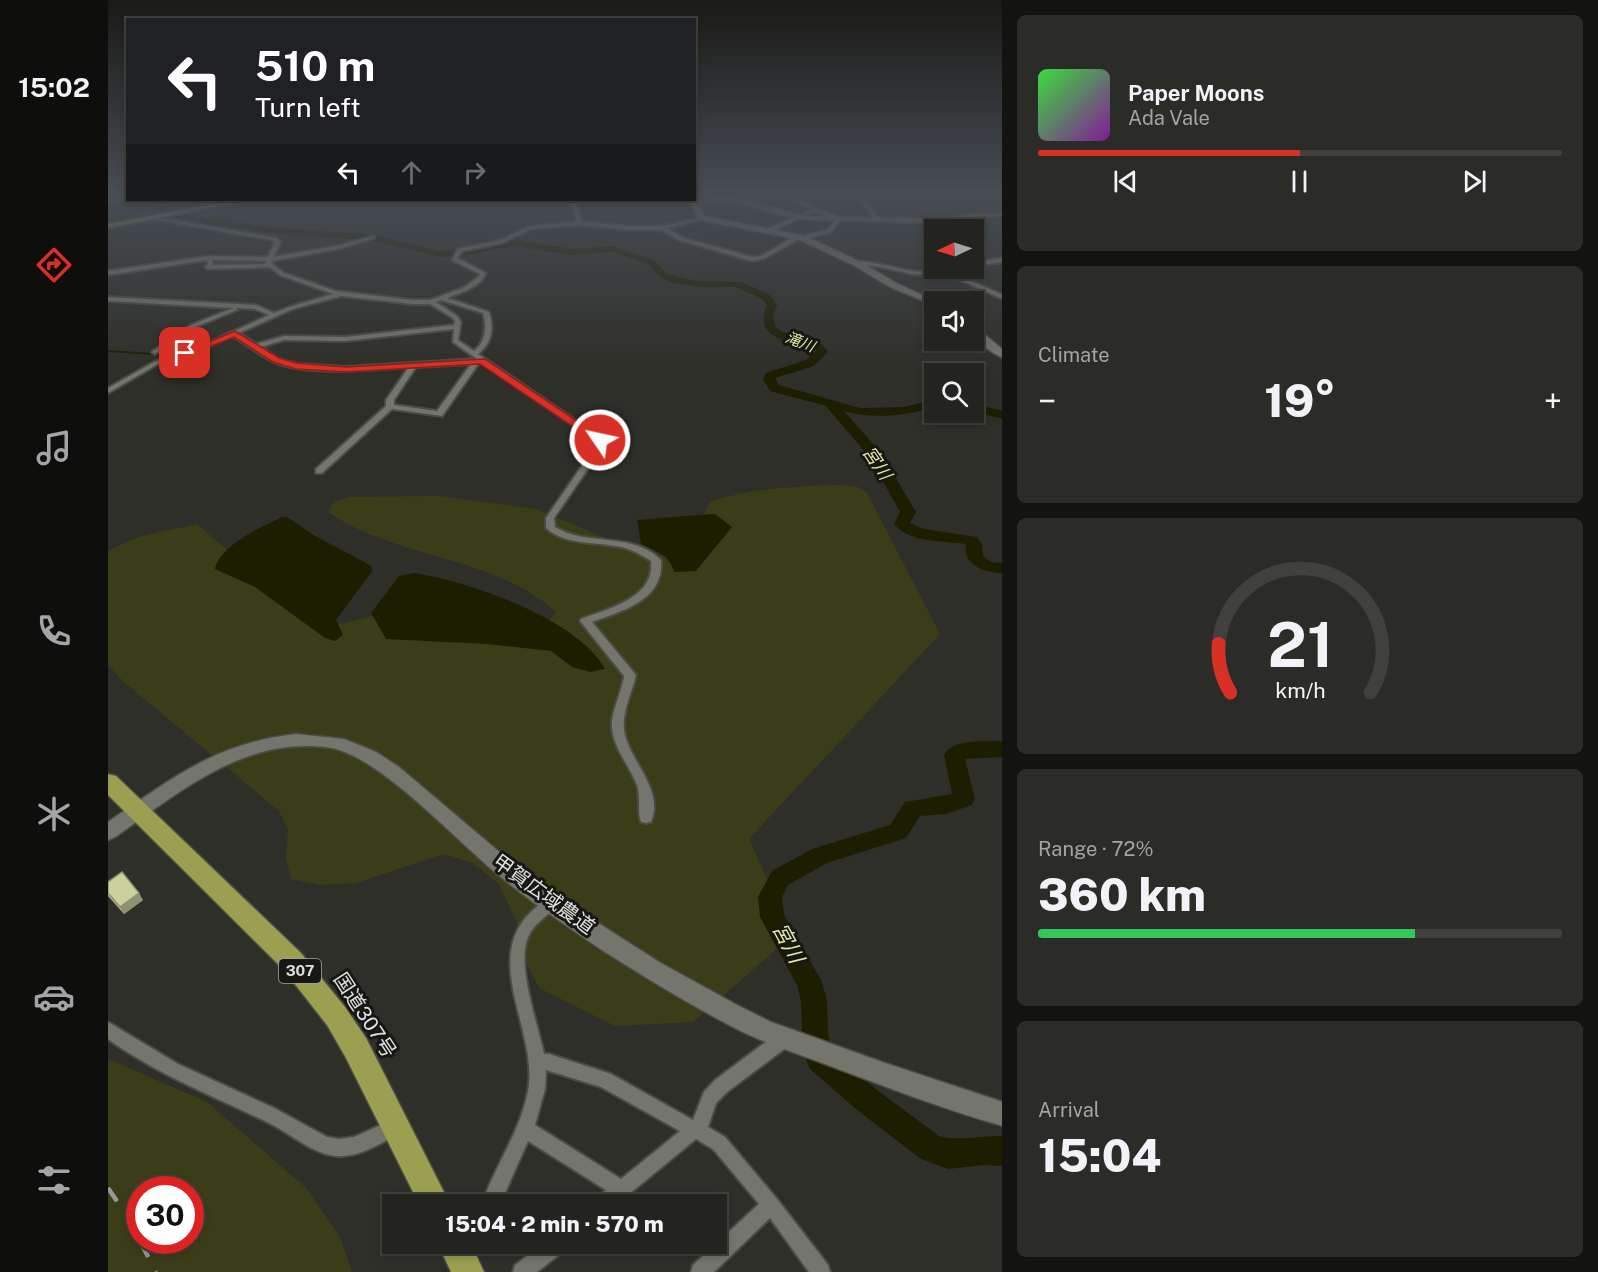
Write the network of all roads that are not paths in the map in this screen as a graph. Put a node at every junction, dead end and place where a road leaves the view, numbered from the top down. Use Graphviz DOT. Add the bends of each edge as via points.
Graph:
graph roads {
  1 [pos="274,251"];
  2 [pos="317,251"];
  3 [pos="462,251"];
  4 [pos="725,251"];
  5 [pos="773,251"];
  6 [pos="831,251"];
  7 [pos="1002,260"];
  8 [pos="270,262"];
  9 [pos="856,263"];
  10 [pos="984,263"];
  11 [pos="108,273"];
  12 [pos="924,273"];
  13 [pos="962,279"];
  14 [pos="340,294"];
  15 [pos="440,297"];
  16 [pos="1002,297"];
  17 [pos="924,298"];
  18 [pos="108,299"];
  19 [pos="431,302"];
  20 [pos="244,307"];
  21 [pos="273,315"];
  22 [pos="458,327"];
  23 [pos="235,334"];
  24 [pos="984,339"];
  25 [pos="990,345"];
  26 [pos="1002,345"];
  27 [pos="255,347"];
  28 [pos="155,352"];
  29 [pos="1002,355"];
  30 [pos="477,359"];
  31 [pos="413,367"];
  32 [pos="108,391"];
  33 [pos="390,407"];
  34 [pos="319,471"];
  35 [pos="108,782"];
  36 [pos="138,812"];
  37 [pos="646,818"];
  38 [pos="108,832"];
  39 [pos="550,904"];
  40 [pos="108,1030"];
  41 [pos="790,1040"];
  42 [pos="537,1062"];
  43 [pos="1002,1114"];
  44 [pos="397,1125"];
  45 [pos="524,1128"];
  46 [pos="697,1130"];
  47 [pos="622,1190"];
  48 [pos="430,1194"];
  49 [pos="495,1194"];
  50 [pos="617,1194"];
  51 [pos="771,1205"];
  52 [pos="544,1254"];
  53 [pos="522,1272"];
  54 [pos="701,1272"];
  55 [pos="821,1272"];
  1 -- 8 [label="street"];
  2 -- 8 [label="street"];
  3 -- 15 [label="street" via="455,260 483,273 482,276 465,289"];
  4 -- 5 [label="street" via="752,259"];
  6 -- 9 [label="street"];
  7 -- 10 [label="street"];
  8 -- 11 [label="street" via="208,267 209,258"];
  8 -- 14 [label="street" via="282,274"];
  9 -- 12 [label="street"];
  9 -- 17 [label="street"];
  13 -- 16 [label="street"];
  14 -- 19 [label="street"];
  14 -- 21 [label="street"];
  15 -- 19 [label="street"];
  15 -- 30 [label="street" via="486,312 489,337"];
  18 -- 20 [label="street"];
  19 -- 22 [label="street" via="455,317"];
  20 -- 21 [label="street" via="256,307"];
  20 -- 28 [label="street" via="193,326"];
  21 -- 23 [label="street"];
  22 -- 27 [label="street" via="345,339 284,338"];
  22 -- 30 [label="street" via="455,342"];
  23 -- 27 [label="street"];
  23 -- 32 [label="street" via="156,363"];
  24 -- 25 [label="street"];
  25 -- 26 [label="street"];
  25 -- 29 [label="street"];
  27 -- 31 [label="street" via="296,366"];
  30 -- 31 [label="street"];
  30 -- 33 [label="street" via="440,414"];
  30 -- 37 [label="street" via="600,440 601,444 550,518 551,528 562,536 631,546 656,560 655,580 646,593 585,621 630,675 618,734 647,792"];
  31 -- 33 [label="street" via="390,400"];
  33 -- 34 [label="street"];
  35 -- 36 [label="highway, 国道307号 / 307"];
  36 -- 38 [label="street, 甲賀広域農道"];
  36 -- 39 [label="street, 甲賀広域農道" via="183,779 241,750 291,740 338,743 385,764"];
  36 -- 44 [label="highway, 国道307号 / 307" via="292,961 336,1016"];
  39 -- 41 [label="street, 甲賀広域農道" via="652,969 755,1026"];
  39 -- 42 [label="street" via="522,934 518,953"];
  40 -- 44 [label="street" via="138,1050 325,1145 356,1147"];
  41 -- 43 [label="street, 甲賀広域農道"];
  41 -- 46 [label="street" via="721,1086 710,1098"];
  42 -- 45 [label="street" via="536,1089"];
  42 -- 46 [label="street" via="549,1062 605,1080"];
  44 -- 48 [label="highway, 国道307号 / 307"];
  45 -- 47 [label="street"];
  45 -- 49 [label="street"];
  46 -- 47 [label="street"];
  46 -- 51 [label="street" via="719,1143"];
  47 -- 50 [label="street"];
  51 -- 54 [label="street"];
  51 -- 55 [label="street"];
  52 -- 53 [label="street"];
}
